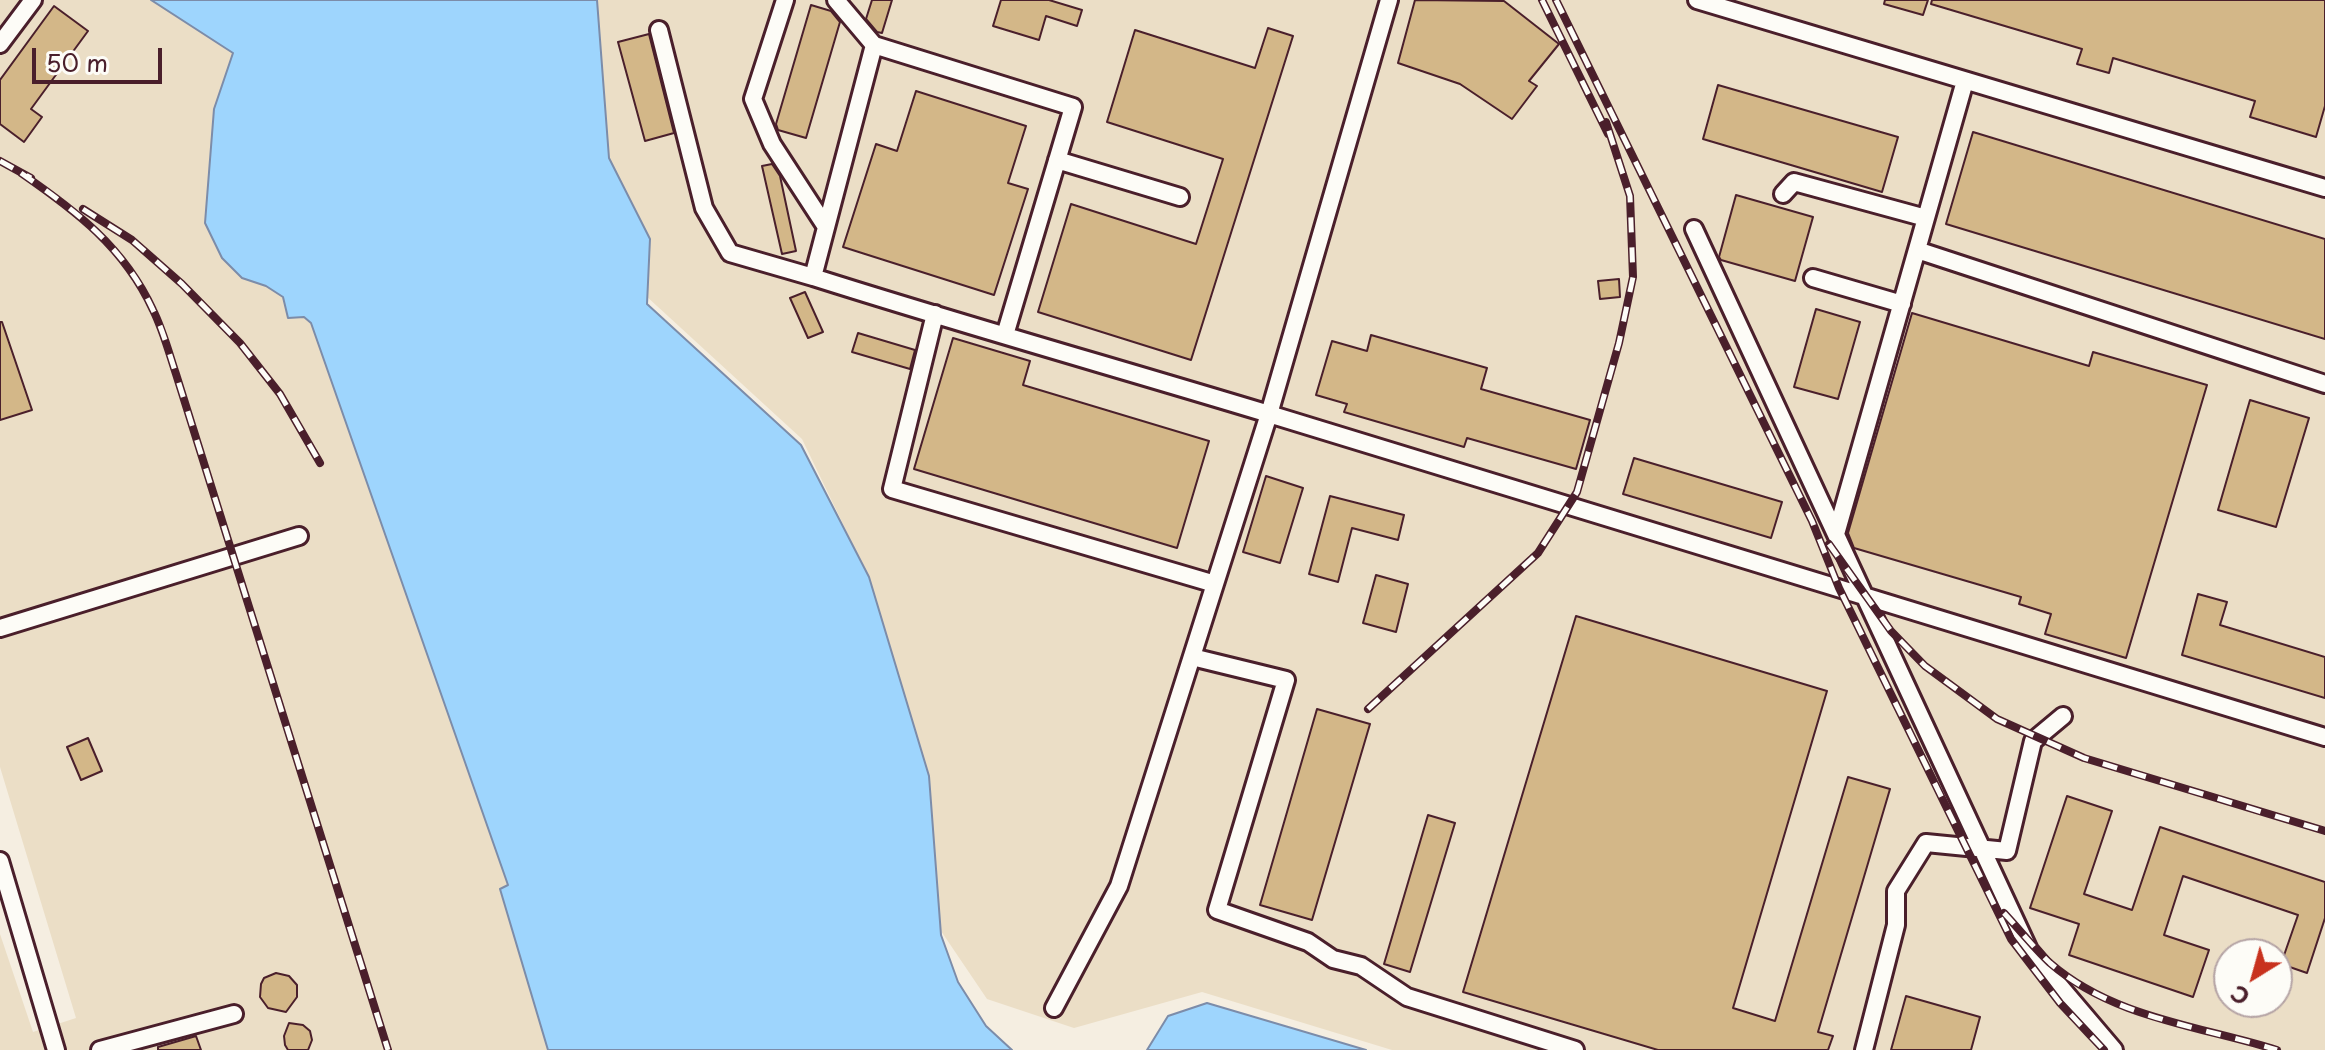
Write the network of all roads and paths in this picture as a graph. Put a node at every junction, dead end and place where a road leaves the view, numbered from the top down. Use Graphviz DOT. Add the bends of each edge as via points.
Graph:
graph roads {
  1 [pos="33,0"];
  2 [pos="785,0"];
  3 [pos="836,0"];
  4 [pos="1389,0"];
  5 [pos="1697,0"];
  6 [pos="659,30"];
  7 [pos="0,44"];
  8 [pos="874,45"];
  9 [pos="1965,81"];
  10 [pos="1057,160"];
  11 [pos="2325,188"];
  12 [pos="1783,194"];
  13 [pos="1180,197"];
  14 [pos="1926,218"];
  15 [pos="826,227"];
  16 [pos="1694,229"];
  17 [pos="1917,250"];
  18 [pos="813,277"];
  19 [pos="1813,278"];
  20 [pos="1902,304"];
  21 [pos="935,314"];
  22 [pos="1005,335"];
  23 [pos="2325,384"];
  24 [pos="1269,414"];
  25 [pos="1836,534"];
  26 [pos="299,536"];
  27 [pos="1215,584"];
  28 [pos="1864,596"];
  29 [pos="0,628"];
  30 [pos="1192,657"];
  31 [pos="2063,716"];
  32 [pos="2325,737"];
  33 [pos="1981,849"];
  34 [pos="0,861"];
  35 [pos="1054,1008"];
  36 [pos="234,1014"];
  37 [pos="56,1050"];
  38 [pos="100,1050"];
  39 [pos="1575,1050"];
  40 [pos="1864,1050"];
  41 [pos="2114,1050"];
  1 -- 7 [label="street"];
  2 -- 15 [label="street" via="753,99 772,144"];
  3 -- 8 [label="street"];
  4 -- 24 [label="street"];
  5 -- 9 [label="street"];
  6 -- 18 [label="street" via="704,208 730,253"];
  8 -- 10 [label="street" via="1073,107"];
  8 -- 15 [label="street"];
  9 -- 11 [label="street"];
  9 -- 14 [label="street"];
  10 -- 13 [label="street"];
  10 -- 22 [label="street"];
  12 -- 14 [label="street" via="1794,182"];
  14 -- 17 [label="street"];
  15 -- 18 [label="street"];
  16 -- 25 [label="street"];
  17 -- 20 [label="street"];
  17 -- 23 [label="street"];
  18 -- 21 [label="street"];
  19 -- 20 [label="street"];
  20 -- 25 [label="street"];
  21 -- 22 [label="street"];
  21 -- 27 [label="street" via="892,489"];
  22 -- 24 [label="street"];
  24 -- 27 [label="street"];
  24 -- 28 [label="street"];
  25 -- 28 [label="street"];
  26 -- 29 [label="street"];
  27 -- 30 [label="street"];
  28 -- 32 [label="street"];
  28 -- 33 [label="street"];
  30 -- 35 [label="street" via="1119,886"];
  30 -- 39 [label="street" via="1286,680 1217,910 1361,966 1407,997"];
  31 -- 33 [label="street" via="2033,741 2007,851"];
  33 -- 40 [label="street" via="1926,843 1896,891 1896,925"];
  33 -- 41 [label="street" via="2029,950"];
  34 -- 37 [label="street"];
  36 -- 38 [label="street"];
}
